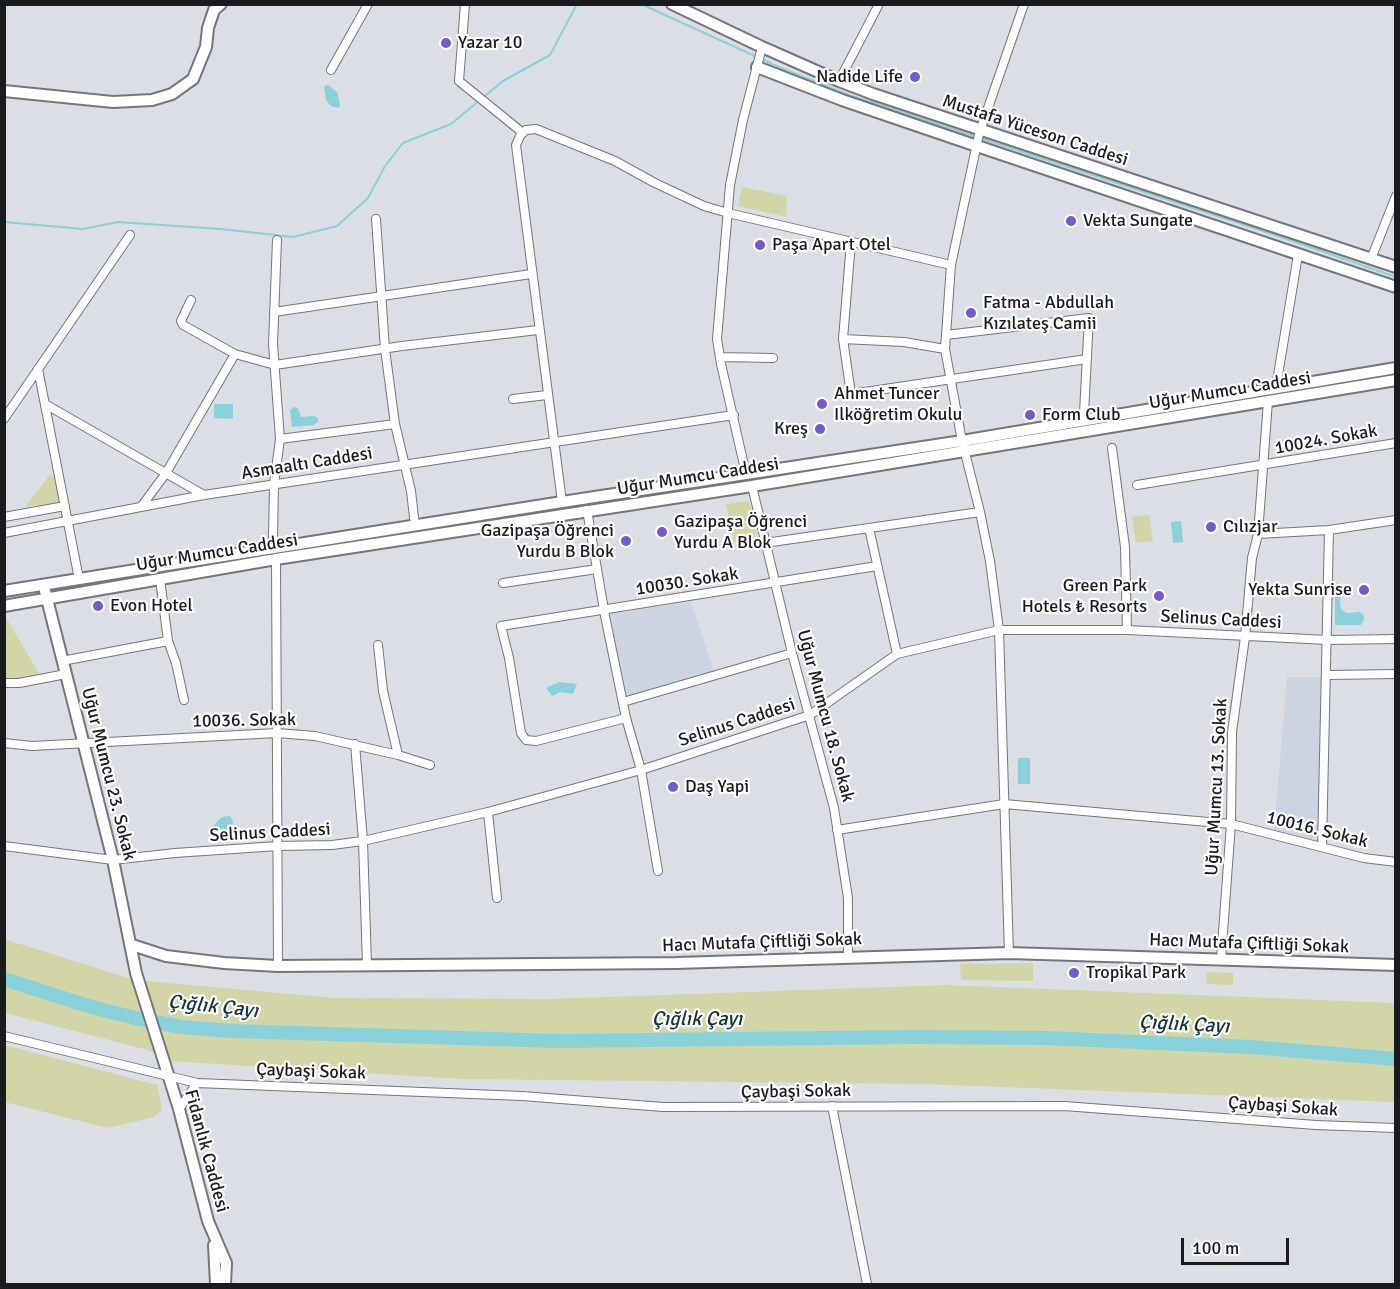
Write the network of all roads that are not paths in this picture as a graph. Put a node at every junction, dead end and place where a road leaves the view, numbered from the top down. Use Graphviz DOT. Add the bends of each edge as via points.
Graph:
graph roads {
  1 [pos="221,4"];
  2 [pos="368,4"];
  3 [pos="465,4"];
  4 [pos="672,4"];
  5 [pos="879,4"];
  6 [pos="1024,4"];
  7 [pos="762,47"];
  8 [pos="758,64"];
  9 [pos="332,70"];
  10 [pos="839,81"];
  11 [pos="4,91"];
  12 [pos="523,133"];
  13 [pos="979,138"];
  14 [pos="1395,196"];
  15 [pos="729,213"];
  16 [pos="376,219"];
  17 [pos="130,235"];
  18 [pos="277,240"];
  19 [pos="851,242"];
  20 [pos="1298,255"];
  21 [pos="1371,259"];
  22 [pos="951,265"];
  23 [pos="1395,267"];
  24 [pos="531,274"];
  25 [pos="1395,287"];
  26 [pos="382,297"];
  27 [pos="190,300"];
  28 [pos="274,312"];
  29 [pos="538,330"];
  30 [pos="946,335"];
  31 [pos="843,339"];
  32 [pos="385,349"];
  33 [pos="945,349"];
  34 [pos="234,354"];
  35 [pos="720,357"];
  36 [pos="773,358"];
  37 [pos="1087,359"];
  38 [pos="275,365"];
  39 [pos="1395,368"];
  40 [pos="38,369"];
  41 [pos="950,378"];
  42 [pos="1395,380"];
  43 [pos="1276,387"];
  44 [pos="547,395"];
  45 [pos="513,399"];
  46 [pos="1268,401"];
  47 [pos="45,404"];
  48 [pos="734,415"];
  49 [pos="4,419"];
  50 [pos="1087,420"];
  51 [pos="395,424"];
  52 [pos="280,439"];
  53 [pos="553,442"];
  54 [pos="1395,443"];
  55 [pos="963,446"];
  56 [pos="1112,448"];
  57 [pos="403,464"];
  58 [pos="1262,466"];
  59 [pos="166,473"];
  60 [pos="746,474"];
  61 [pos="274,484"];
  62 [pos="1137,485"];
  63 [pos="752,486"];
  64 [pos="204,495"];
  65 [pos="561,502"];
  66 [pos="64,506"];
  67 [pos="141,507"];
  68 [pos="587,510"];
  69 [pos="980,512"];
  70 [pos="4,517"];
  71 [pos="1395,520"];
  72 [pos="68,522"];
  73 [pos="415,526"];
  74 [pos="869,528"];
  75 [pos="1329,530"];
  76 [pos="4,533"];
  77 [pos="1258,534"];
  78 [pos="765,543"];
  79 [pos="275,547"];
  80 [pos="276,559"];
  81 [pos="877,566"];
  82 [pos="597,569"];
  83 [pos="79,579"];
  84 [pos="160,579"];
  85 [pos="503,583"];
  86 [pos="775,583"];
  87 [pos="45,585"];
  88 [pos="4,591"];
  89 [pos="46,598"];
  90 [pos="4,606"];
  91 [pos="604,611"];
  92 [pos="999,630"];
  93 [pos="1127,630"];
  94 [pos="1245,636"];
  95 [pos="1395,639"];
  96 [pos="1328,640"];
  97 [pos="168,641"];
  98 [pos="378,645"];
  99 [pos="792,653"];
  100 [pos="897,654"];
  101 [pos="62,661"];
  102 [pos="1395,674"];
  103 [pos="66,675"];
  104 [pos="1327,675"];
  105 [pos="4,683"];
  106 [pos="184,699"];
  107 [pos="623,702"];
  108 [pos="810,715"];
  109 [pos="626,718"];
  110 [pos="277,732"];
  111 [pos="4,743"];
  112 [pos="84,743"];
  113 [pos="356,744"];
  114 [pos="398,755"];
  115 [pos="430,765"];
  116 [pos="641,770"];
  117 [pos="1004,804"];
  118 [pos="488,812"];
  119 [pos="1231,824"];
  120 [pos="837,830"];
  121 [pos="363,841"];
  122 [pos="4,846"];
  123 [pos="278,846"];
  124 [pos="1322,847"];
  125 [pos="113,860"];
  126 [pos="1395,862"];
  127 [pos="658,871"];
  128 [pos="497,898"];
  129 [pos="132,945"];
  130 [pos="1009,953"];
  131 [pos="848,957"];
  132 [pos="1221,959"];
  133 [pos="367,965"];
  134 [pos="1395,965"];
  135 [pos="278,966"];
  136 [pos="136,973"];
  137 [pos="4,1036"];
  138 [pos="167,1075"];
  139 [pos="197,1083"];
  140 [pos="832,1106"];
  141 [pos="179,1109"];
  142 [pos="1395,1128"];
  143 [pos="223,1282"];
  144 [pos="867,1284"];
  1 -- 11 [label="street" via="214,10 193,79 172,94 152,100 113,102"];
  2 -- 9 [label="street"];
  3 -- 12 [label="street" via="459,81"];
  4 -- 7 [label="street, Mustafa Yüceson Caddesi"];
  5 -- 10 [label="street"];
  6 -- 13 [label="street"];
  7 -- 8 [label="street"];
  7 -- 10 [label="street, Mustafa Yüceson Caddesi"];
  8 -- 13 [label="street, Mustafa Yüceson Caddesi" via="842,100"];
  8 -- 15 [label="street" via="730,185"];
  10 -- 13 [label="street, Mustafa Yüceson Caddesi"];
  12 -- 15 [label="street" via="536,129 615,161 704,206"];
  12 -- 24 [label="street" via="516,145"];
  13 -- 20 [label="street, Mustafa Yüceson Caddesi"];
  13 -- 21 [label="street, Mustafa Yüceson Caddesi"];
  13 -- 22 [label="street"];
  14 -- 21 [label="street"];
  15 -- 19 [label="street"];
  15 -- 35 [label="street" via="717,339"];
  16 -- 26 [label="street"];
  17 -- 40 [label="street"];
  18 -- 28 [label="street"];
  19 -- 22 [label="street"];
  19 -- 31 [label="street"];
  20 -- 25 [label="street, Mustafa Yüceson Caddesi"];
  20 -- 43 [label="street"];
  21 -- 23 [label="street, Mustafa Yüceson Caddesi"];
  22 -- 30 [label="street"];
  24 -- 26 [label="street"];
  24 -- 29 [label="street"];
  26 -- 28 [label="street"];
  26 -- 32 [label="street"];
  27 -- 34 [label="street" via="181,321 183,325"];
  28 -- 38 [label="street"];
  29 -- 32 [label="street"];
  29 -- 44 [label="street"];
  30 -- 33 [label="street"];
  30 -- 37 [label="street" via="1089,318"];
  31 -- 33 [label="street"];
  31 -- 41 [label="street" via="852,394"];
  32 -- 38 [label="street"];
  32 -- 51 [label="street"];
  33 -- 41 [label="street"];
  34 -- 38 [label="street"];
  34 -- 59 [label="street"];
  35 -- 36 [label="street"];
  35 -- 48 [label="street"];
  37 -- 41 [label="street"];
  37 -- 50 [label="street"];
  38 -- 52 [label="street"];
  39 -- 43 [label="street, Uğur Mumcu Caddesi"];
  40 -- 47 [label="street"];
  40 -- 49 [label="street"];
  41 -- 55 [label="street"];
  42 -- 46 [label="street, Uğur Mumcu Caddesi"];
  43 -- 50 [label="street, Uğur Mumcu Caddesi"];
  44 -- 45 [label="street"];
  44 -- 53 [label="street"];
  46 -- 55 [label="street, Uğur Mumcu Caddesi"];
  46 -- 58 [label="street, Uğur Mumcu 13. Sokak"];
  47 -- 59 [label="street"];
  47 -- 66 [label="street"];
  48 -- 53 [label="street, Asmaaltı Caddesi"];
  48 -- 60 [label="street"];
  50 -- 55 [label="street, Uğur Mumcu Caddesi"];
  51 -- 52 [label="street"];
  51 -- 57 [label="street"];
  52 -- 61 [label="street"];
  53 -- 57 [label="street, Asmaaltı Caddesi"];
  53 -- 65 [label="street"];
  54 -- 58 [label="street, 10024. Sokak"];
  55 -- 60 [label="street, Uğur Mumcu Caddesi"];
  55 -- 63 [label="street, Uğur Mumcu Caddesi"];
  55 -- 69 [label="street"];
  56 -- 93 [label="street" via="1125,547"];
  57 -- 61 [label="street, Asmaaltı Caddesi"];
  57 -- 73 [label="street"];
  58 -- 62 [label="street, 10024. Sokak"];
  58 -- 77 [label="street, Uğur Mumcu 13. Sokak"];
  59 -- 64 [label="street"];
  59 -- 67 [label="street"];
  60 -- 65 [label="street, Uğur Mumcu Caddesi"];
  61 -- 64 [label="street, Asmaaltı Caddesi"];
  61 -- 79 [label="street"];
  63 -- 68 [label="street, Uğur Mumcu Caddesi"];
  63 -- 78 [label="street, Uğur Mumcu 18. Sokak"];
  64 -- 67 [label="street, Asmaaltı Caddesi"];
  65 -- 73 [label="street, Uğur Mumcu Caddesi"];
  66 -- 70 [label="street"];
  66 -- 72 [label="street"];
  67 -- 72 [label="street, Asmaaltı Caddesi"];
  68 -- 80 [label="street, Uğur Mumcu Caddesi"];
  68 -- 82 [label="street"];
  69 -- 74 [label="street"];
  69 -- 92 [label="street"];
  71 -- 75 [label="street"];
  72 -- 76 [label="street, Asmaaltı Caddesi"];
  72 -- 83 [label="street"];
  73 -- 79 [label="street, Uğur Mumcu Caddesi"];
  74 -- 78 [label="street"];
  74 -- 81 [label="street"];
  75 -- 77 [label="street"];
  75 -- 96 [label="street"];
  77 -- 94 [label="street, Uğur Mumcu 13. Sokak"];
  78 -- 86 [label="street, Uğur Mumcu 18. Sokak"];
  79 -- 80 [label="street"];
  79 -- 83 [label="street, Uğur Mumcu Caddesi"];
  80 -- 84 [label="street, Uğur Mumcu Caddesi"];
  80 -- 110 [label="street"];
  81 -- 86 [label="street, 10030. Sokak"];
  81 -- 100 [label="street"];
  82 -- 85 [label="street"];
  82 -- 91 [label="street"];
  83 -- 87 [label="street, Uğur Mumcu Caddesi"];
  84 -- 89 [label="street, Uğur Mumcu Caddesi"];
  84 -- 97 [label="street"];
  86 -- 91 [label="street, 10030. Sokak"];
  86 -- 99 [label="street, Uğur Mumcu 18. Sokak"];
  87 -- 88 [label="street, Uğur Mumcu Caddesi"];
  87 -- 89 [label="street, Uğur Mumcu 23. Sokak"];
  89 -- 90 [label="street, Uğur Mumcu Caddesi"];
  89 -- 101 [label="street, Uğur Mumcu 23. Sokak"];
  91 -- 107 [label="street"];
  91 -- 109 [label="street, 10030. Sokak" via="501,626 521,733 532,741"];
  92 -- 93 [label="street, Selinus Caddesi"];
  92 -- 100 [label="street, Selinus Caddesi"];
  92 -- 117 [label="street"];
  93 -- 94 [label="street, Selinus Caddesi"];
  94 -- 96 [label="street, Selinus Caddesi"];
  94 -- 119 [label="street, Uğur Mumcu 13. Sokak" via="1232,732"];
  95 -- 96 [label="street, Selinus Caddesi"];
  96 -- 104 [label="street"];
  97 -- 101 [label="street"];
  97 -- 106 [label="street"];
  98 -- 114 [label="street" via="383,691"];
  99 -- 107 [label="street"];
  99 -- 108 [label="street, Uğur Mumcu 18. Sokak"];
  100 -- 108 [label="street, Selinus Caddesi"];
  101 -- 103 [label="street, Uğur Mumcu 23. Sokak"];
  102 -- 104 [label="street"];
  103 -- 105 [label="street"];
  103 -- 112 [label="street, Uğur Mumcu 23. Sokak"];
  104 -- 124 [label="street"];
  107 -- 109 [label="street"];
  108 -- 116 [label="street, Selinus Caddesi"];
  108 -- 120 [label="street, Uğur Mumcu 18. Sokak"];
  109 -- 116 [label="street"];
  110 -- 112 [label="street, 10036. Sokak"];
  110 -- 113 [label="street, 10036. Sokak"];
  110 -- 123 [label="street"];
  111 -- 112 [label="street, 10036. Sokak"];
  112 -- 125 [label="street, Uğur Mumcu 23. Sokak"];
  113 -- 114 [label="street, 10036. Sokak"];
  113 -- 121 [label="street"];
  114 -- 115 [label="street, 10036. Sokak"];
  116 -- 118 [label="street, Selinus Caddesi"];
  116 -- 127 [label="street"];
  117 -- 119 [label="street, 10016. Sokak"];
  117 -- 120 [label="street, 10016. Sokak"];
  117 -- 130 [label="street"];
  118 -- 121 [label="street, Selinus Caddesi"];
  118 -- 128 [label="street"];
  119 -- 124 [label="street, 10016. Sokak"];
  119 -- 132 [label="street, Uğur Mumcu 13. Sokak"];
  120 -- 131 [label="street, Uğur Mumcu 18. Sokak" via="848,898"];
  121 -- 123 [label="street, Selinus Caddesi"];
  121 -- 133 [label="street"];
  122 -- 125 [label="street, Selinus Caddesi"];
  123 -- 125 [label="street, Selinus Caddesi"];
  123 -- 135 [label="street"];
  124 -- 126 [label="street, 10016. Sokak"];
  125 -- 129 [label="street, Uğur Mumcu 23. Sokak"];
  129 -- 135 [label="street, Hacı Mutafa Çiftliği Sokak" via="166,956"];
  129 -- 136 [label="street, Uğur Mumcu 23. Sokak"];
  130 -- 131 [label="street, Hacı Mutafa Çiftliği Sokak"];
  130 -- 132 [label="street, Hacı Mutafa Çiftliği Sokak"];
  131 -- 133 [label="street, Hacı Mutafa Çiftliği Sokak" via="676,963"];
  132 -- 134 [label="street, Hacı Mutafa Çiftliği Sokak"];
  133 -- 135 [label="street, Hacı Mutafa Çiftliği Sokak"];
  136 -- 138 [label="street, Fidanlık Caddesi"];
  137 -- 138 [label="street, Çaybaşi Sokak"];
  138 -- 139 [label="street, Çaybaşi Sokak"];
  138 -- 141 [label="street, Fidanlık Caddesi"];
  139 -- 140 [label="street, Çaybaşi Sokak" via="510,1095 663,1107"];
  139 -- 141 [label="street"];
  140 -- 142 [label="street, Çaybaşi Sokak" via="1064,1106"];
  140 -- 144 [label="street"];
  141 -- 143 [label="street, Fidanlık Caddesi" via="213,1235 226,1263"];
}
